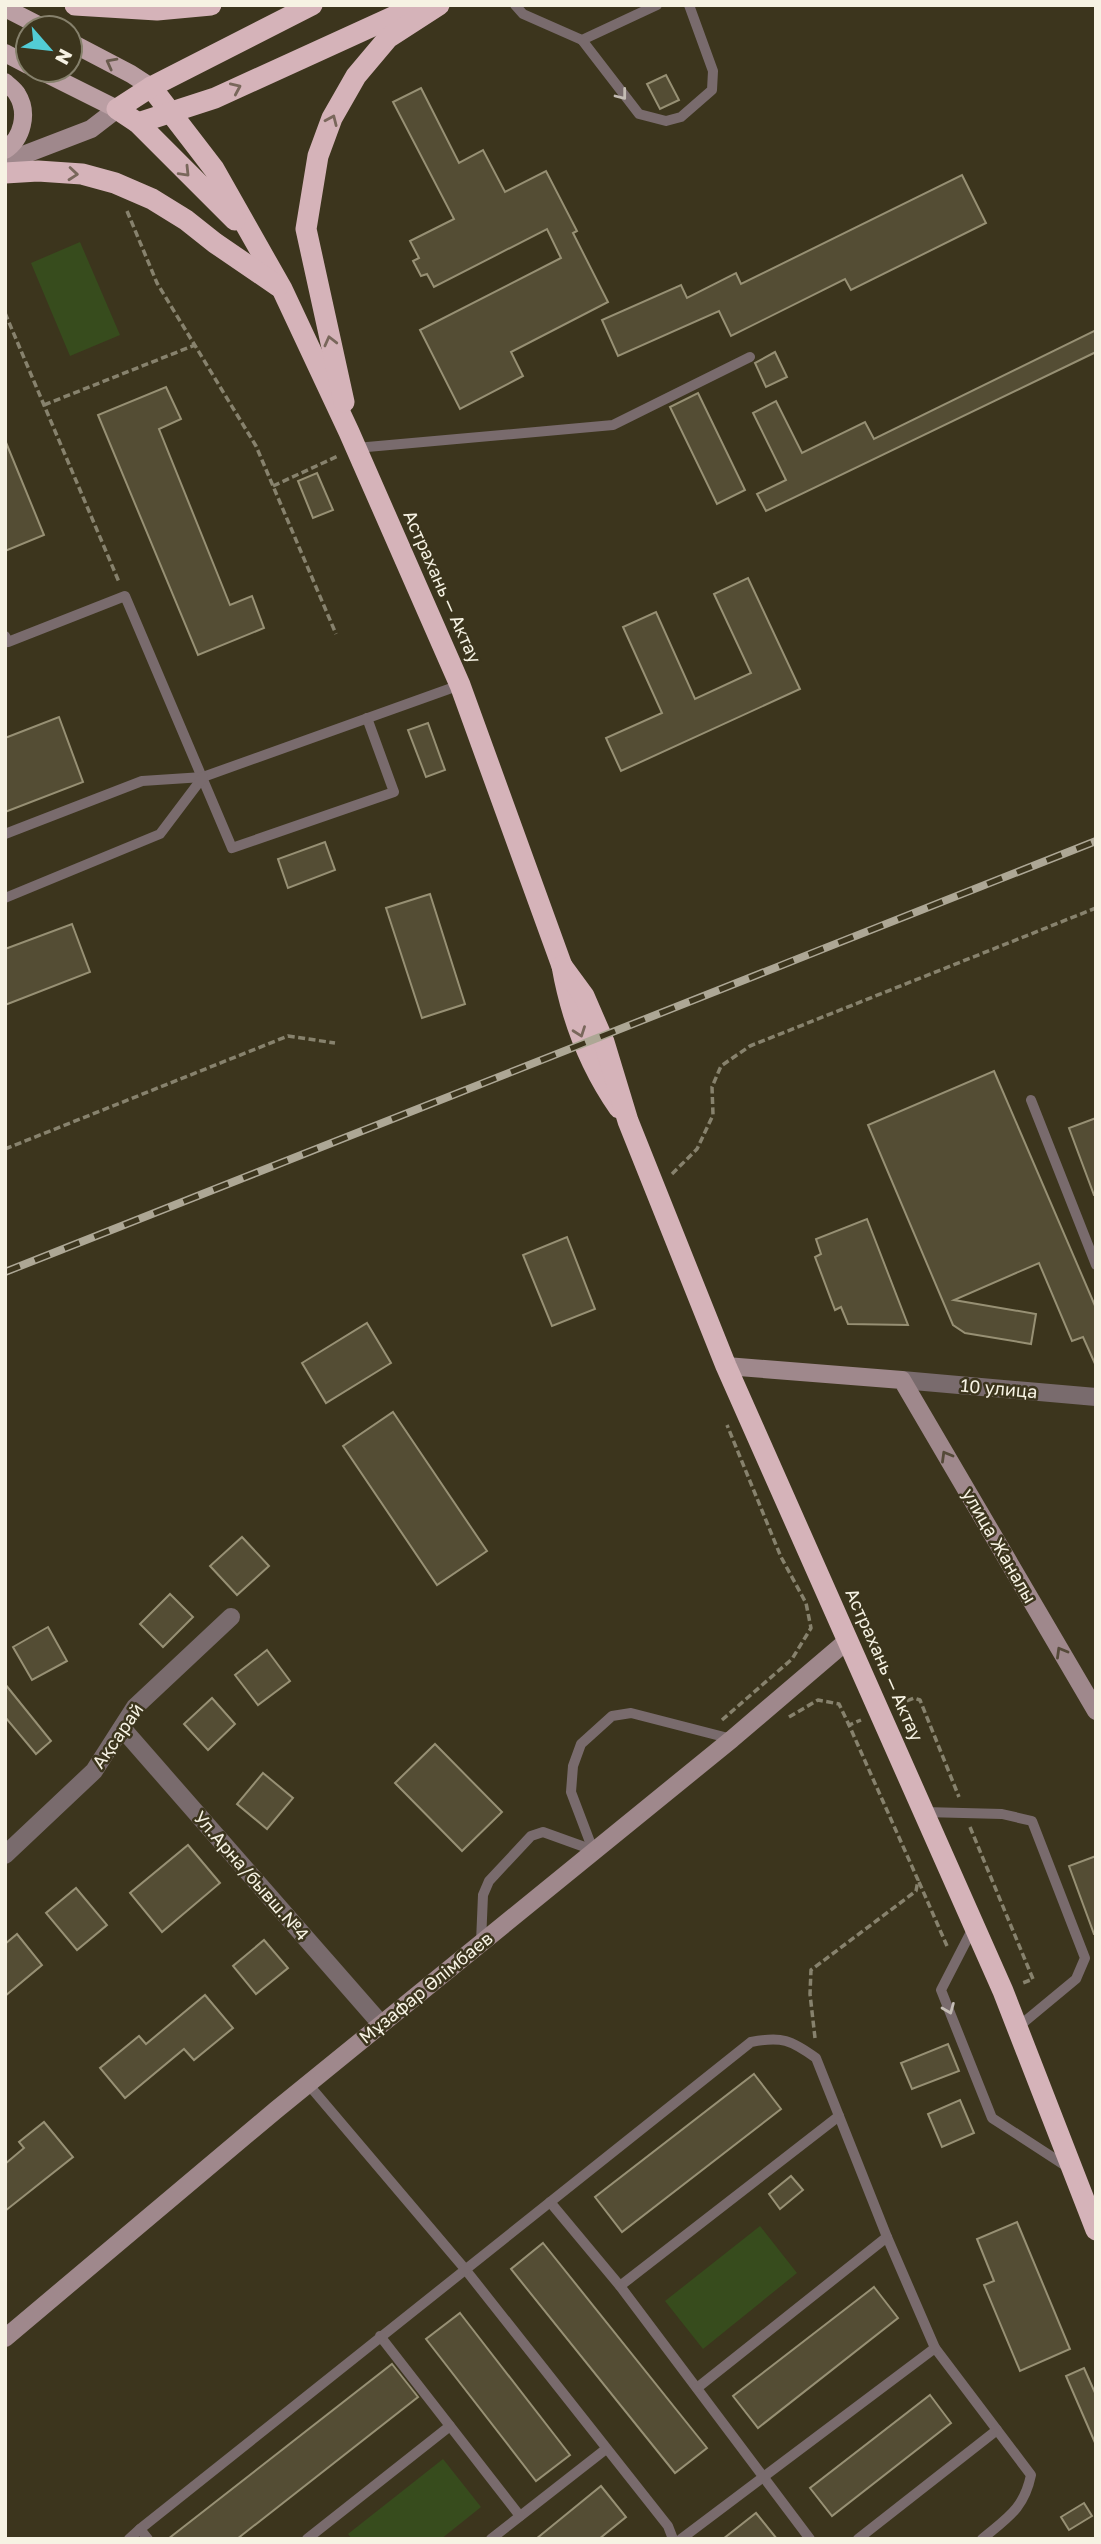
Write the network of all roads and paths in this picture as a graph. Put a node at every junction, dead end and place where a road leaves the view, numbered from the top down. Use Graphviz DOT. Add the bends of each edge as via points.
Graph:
graph roads {
  1 [pos="75,5"];
  2 [pos="211,5"];
  3 [pos="312,5"];
  4 [pos="419,5"];
  5 [pos="439,5"];
  6 [pos="515,5"];
  7 [pos="657,5"];
  8 [pos="689,5"];
  9 [pos="582,40"];
  10 [pos="84,49"];
  11 [pos="5,82"];
  12 [pos="67,84"];
  13 [pos="151,87"];
  14 [pos="117,109"];
  15 [pos="173,114"];
  16 [pos="138,123"];
  17 [pos="98,125"];
  18 [pos="5,150"];
  19 [pos="5,162"];
  20 [pos="5,173"];
  21 [pos="115,183"];
  22 [pos="253,237"];
  23 [pos="282,289"];
  24 [pos="5,313"];
  25 [pos="195,345"];
  26 [pos="750,357"];
  27 [pos="44,405"];
  28 [pos="352,440"];
  29 [pos="273,485"];
  30 [pos="125,596"];
  31 [pos="336,634"];
  32 [pos="5,636"];
  33 [pos="460,685"];
  34 [pos="367,718"];
  35 [pos="203,776"];
  36 [pos="5,834"];
  37 [pos="5,898"];
  38 [pos="1096,908"];
  39 [pos="335,1043"];
  40 [pos="1031,1100"];
  41 [pos="5,1149"];
  42 [pos="656,1190"];
  43 [pos="1096,1265"];
  44 [pos="726,1366"];
  45 [pos="902,1380"];
  46 [pos="1096,1397"];
  47 [pos="723,1415"];
  48 [pos="231,1617"];
  49 [pos="848,1640"];
  50 [pos="762,1685"];
  51 [pos="776,1701"];
  52 [pos="881,1711"];
  53 [pos="1096,1711"];
  54 [pos="849,1725"];
  55 [pos="122,1728"];
  56 [pos="707,1733"];
  57 [pos="732,1739"];
  58 [pos="924,1812"];
  59 [pos="965,1812"];
  60 [pos="593,1850"];
  61 [pos="5,1855"];
  62 [pos="918,1880"];
  63 [pos="974,1926"];
  64 [pos="481,1942"];
  65 [pos="954,1963"];
  66 [pos="1003,1991"];
  67 [pos="381,2024"];
  68 [pos="1017,2028"];
  69 [pos="816,2058"];
  70 [pos="308,2084"];
  71 [pos="839,2116"];
  72 [pos="1073,2171"];
  73 [pos="550,2202"];
  74 [pos="1096,2230"];
  75 [pos="887,2237"];
  76 [pos="465,2269"];
  77 [pos="620,2286"];
  78 [pos="380,2336"];
  79 [pos="5,2338"];
  80 [pos="935,2348"];
  81 [pos="697,2388"];
  82 [pos="450,2426"];
  83 [pos="997,2430"];
  84 [pos="607,2449"];
  85 [pos="763,2479"];
  86 [pos="520,2516"];
  87 [pos="140,2529"];
  88 [pos="129,2539"];
  89 [pos="148,2539"];
  90 [pos="307,2539"];
  91 [pos="491,2539"];
  92 [pos="673,2539"];
  93 [pos="681,2539"];
  94 [pos="810,2539"];
  95 [pos="858,2539"];
  96 [pos="982,2539"];
  1 -- 2 [label="highway" via="157,10"];
  3 -- 13 [label="highway"];
  15 -- 4 [label="highway, one-way"];
  28 -- 5 [label="highway, one-way" via="306,229 318,156 332,118 356,76 388,38"];
  6 -- 9 [label="lane" via="523,14"];
  7 -- 9 [label="lane"];
  9 -- 8 [label="lane, one-way" via="639,114 666,121 681,117 712,90 713,71"];
  13 -- 10 [label="main road, one-way"];
  11 -- 18 [label="main road" via="18,95 23,112 22,129"];
  12 -- 14 [label="main road"];
  13 -- 14 [label="highway"];
  13 -- 15 [label="highway, Астрахань — Актау"];
  14 -- 16 [label="highway, Астрахань — Актау"];
  14 -- 17 [label="street"];
  15 -- 16 [label="highway"];
  15 -- 22 [label="highway, Астрахань — Актау" via="214,169"];
  16 -- 17 [label="street"];
  16 -- 22 [label="highway, Астрахань — Актау, one-way"];
  17 -- 19 [label="street"];
  20 -- 21 [label="highway, one-way" via="82,174"];
  21 -- 23 [label="highway" via="186,219"];
  21 -- 25 [label="path" via="157,284"];
  22 -- 23 [label="highway, Астрахань — Актау"];
  23 -- 28 [label="highway, Астрахань — Актау"];
  24 -- 27 [label="path"];
  25 -- 27 [label="path"];
  25 -- 29 [label="path" via="256,446"];
  26 -- 28 [label="lane" via="613,425"];
  27 -- 30 [label="path"];
  28 -- 29 [label="path"];
  28 -- 33 [label="highway, Астрахань — Актау"];
  29 -- 31 [label="path"];
  30 -- 32 [label="lane" via="8,642"];
  30 -- 35 [label="lane"];
  33 -- 34 [label="lane"];
  33 -- 42 [label="highway, Астрахань — Актау" via="562,966 568,1002 585,1046 603,1086 628,1121"];
  34 -- 35 [label="lane"];
  34 -- 35 [label="lane" via="394,792 232,848"];
  35 -- 36 [label="lane" via="142,781"];
  35 -- 37 [label="lane" via="160,834"];
  38 -- 42 [label="path" via="750,1046 722,1066 712,1087 713,1115 696,1149"];
  39 -- 41 [label="path" via="288,1036"];
  40 -- 43 [label="lane"];
  42 -- 44 [label="highway, Астрахань — Актау"];
  44 -- 45 [label="street"];
  44 -- 49 [label="highway, Астрахань — Актау"];
  45 -- 46 [label="street, 10 улица"];
  53 -- 45 [label="street, улица Жаналы, one-way"];
  47 -- 50 [label="path" via="780,1557 806,1603 811,1628 792,1659"];
  48 -- 55 [label="street, Ақсарай" via="135,1707"];
  49 -- 51 [label="street, Мұзафар Әлімбаев"];
  49 -- 52 [label="highway, Астрахань — Актау"];
  50 -- 51 [label="path"];
  50 -- 56 [label="path"];
  51 -- 54 [label="path" via="787,1718 818,1700 839,1704"];
  51 -- 57 [label="street, Мұзафар Әлімбаев"];
  52 -- 54 [label="path"];
  52 -- 58 [label="highway, Астрахань — Актау"];
  52 -- 59 [label="path" via="914,1698 920,1700"];
  54 -- 62 [label="path"];
  55 -- 61 [label="street, Ақсарай" via="94,1771"];
  55 -- 67 [label="street, Ул.Арна/бывш.№4"];
  56 -- 57 [label="lane"];
  56 -- 60 [label="lane" via="631,1713 612,1716 580,1744 571,1792"];
  57 -- 60 [label="street, Мұзафар Әлімбаев"];
  58 -- 59 [label="lane"];
  58 -- 63 [label="highway, Астрахань — Актау"];
  59 -- 66 [label="path" via="1033,1979"];
  59 -- 68 [label="lane" via="1032,1821 1085,1958 1076,1979"];
  60 -- 64 [label="street, Мұзафар Әлімбаев"];
  60 -- 64 [label="lane" via="542,1832 531,1836 489,1881"];
  62 -- 65 [label="path"];
  62 -- 69 [label="path" via="916,1891 811,1970"];
  63 -- 65 [label="lane"];
  63 -- 66 [label="highway, Астрахань — Актау"];
  64 -- 67 [label="street, Мұзафар Әлімбаев"];
  65 -- 72 [label="lane, one-way" via="941,1990 992,2118"];
  66 -- 68 [label="highway, Астрахань — Актау"];
  67 -- 70 [label="street, Мұзафар Әлімбаев"];
  68 -- 72 [label="highway, Астрахань — Актау"];
  69 -- 71 [label="lane"];
  69 -- 73 [label="lane" via="797,2045 774,2038 751,2042"];
  70 -- 76 [label="lane"];
  70 -- 79 [label="street, Мұзафар Әлімбаев"];
  71 -- 75 [label="lane"];
  71 -- 77 [label="lane"];
  72 -- 74 [label="highway, Астрахань — Актау"];
  73 -- 76 [label="lane"];
  73 -- 77 [label="lane"];
  75 -- 80 [label="lane"];
  75 -- 81 [label="lane"];
  76 -- 78 [label="lane"];
  76 -- 84 [label="lane"];
  77 -- 81 [label="lane"];
  78 -- 82 [label="lane"];
  78 -- 87 [label="lane"];
  80 -- 83 [label="lane"];
  80 -- 85 [label="lane"];
  81 -- 85 [label="lane"];
  82 -- 86 [label="lane"];
  82 -- 90 [label="lane"];
  83 -- 95 [label="lane"];
  83 -- 96 [label="lane" via="1031,2475 1018,2507"];
  84 -- 86 [label="lane"];
  84 -- 92 [label="lane" via="668,2526"];
  85 -- 93 [label="lane"];
  85 -- 94 [label="lane"];
  86 -- 91 [label="lane"];
  87 -- 88 [label="lane"];
  87 -- 89 [label="lane"];
}
